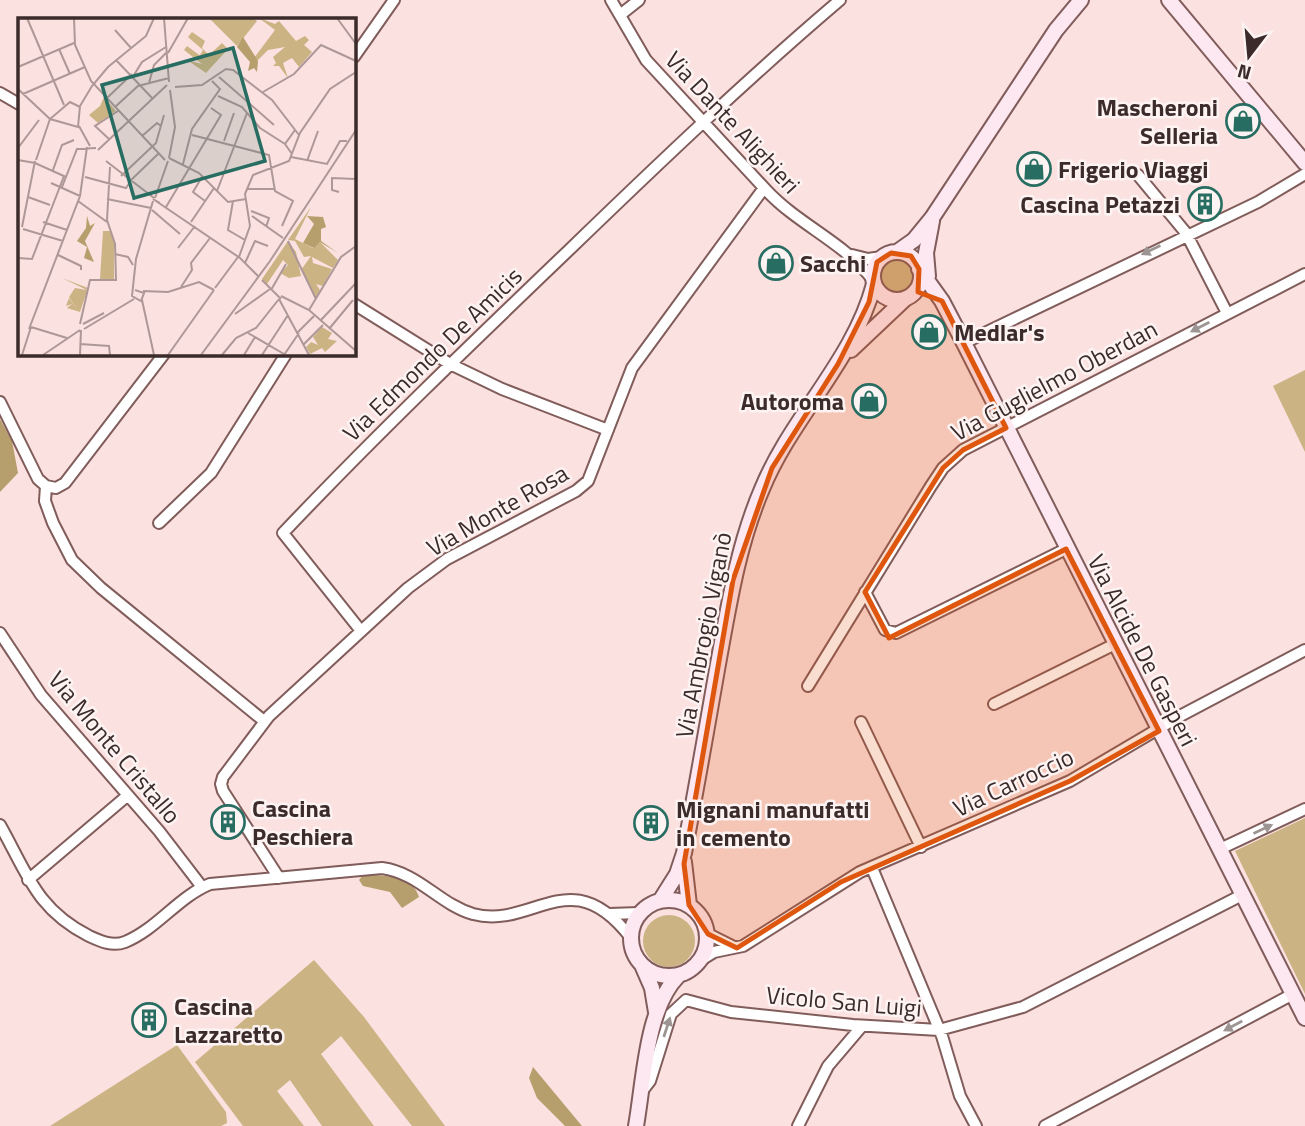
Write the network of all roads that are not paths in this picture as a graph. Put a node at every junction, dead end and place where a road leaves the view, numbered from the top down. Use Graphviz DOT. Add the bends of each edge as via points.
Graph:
graph roads {
  1 [pos="394,0"];
  2 [pos="611,0"];
  3 [pos="639,0"];
  4 [pos="840,0"];
  5 [pos="1072,0"];
  6 [pos="1081,0"];
  7 [pos="1087,0"];
  8 [pos="1169,0"];
  9 [pos="620,15"];
  10 [pos="1061,25"];
  11 [pos="355,56"];
  12 [pos="0,93"];
  13 [pos="18,103"];
  14 [pos="703,121"];
  15 [pos="1304,163"];
  16 [pos="1138,175"];
  17 [pos="764,188"];
  18 [pos="932,219"];
  19 [pos="1186,233"];
  20 [pos="846,252"];
  21 [pos="897,252"];
  22 [pos="882,257"];
  23 [pos="918,265"];
  24 [pos="1305,274"];
  25 [pos="874,282"];
  26 [pos="931,284"];
  27 [pos="909,296"];
  28 [pos="942,301"];
  29 [pos="355,305"];
  30 [pos="1227,313"];
  31 [pos="964,343"];
  32 [pos="163,355"];
  33 [pos="285,355"];
  34 [pos="450,364"];
  35 [pos="838,364"];
  36 [pos="0,402"];
  37 [pos="1006,428"];
  38 [pos="608,430"];
  39 [pos="46,486"];
  40 [pos="159,523"];
  41 [pos="1066,549"];
  42 [pos="866,592"];
  43 [pos="361,631"];
  44 [pos="0,632"];
  45 [pos="1115,644"];
  46 [pos="1305,650"];
  47 [pos="807,686"];
  48 [pos="994,704"];
  49 [pos="264,722"];
  50 [pos="861,722"];
  51 [pos="1159,731"];
  52 [pos="127,796"];
  53 [pos="1305,809"];
  54 [pos="0,825"];
  55 [pos="921,847"];
  56 [pos="1220,849"];
  57 [pos="684,853"];
  58 [pos="872,868"];
  59 [pos="279,878"];
  60 [pos="28,880"];
  61 [pos="202,887"];
  62 [pos="1242,895"];
  63 [pos="660,901"];
  64 [pos="689,905"];
  65 [pos="603,912"];
  66 [pos="640,913"];
  67 [pos="708,934"];
  68 [pos="631,938"];
  69 [pos="737,948"];
  70 [pos="701,960"];
  71 [pos="642,965"];
  72 [pos="678,976"];
  73 [pos="1293,994"];
  74 [pos="656,1013"];
  75 [pos="1305,1018"];
  76 [pos="862,1026"];
  77 [pos="939,1030"];
  78 [pos="643,1090"];
  79 [pos="636,1126"];
  80 [pos="798,1126"];
  81 [pos="976,1126"];
  82 [pos="1045,1126"];
  1 -- 11 [label="street"];
  2 -- 9 [label="street, Via Dante Alighieri"];
  3 -- 9 [label="street"];
  4 -- 14 [label="street, Via Edmondo De Amicis"];
  5 -- 10 [label="main road" via="1056,24"];
  6 -- 10 [label="main road"];
  7 -- 10 [label="main road"];
  8 -- 15 [label="main road"];
  9 -- 14 [label="street, Via Dante Alighieri" via="646,60"];
  10 -- 18 [label="main road"];
  12 -- 13 [label="street"];
  14 -- 17 [label="street, Via Dante Alighieri"];
  14 -- 34 [label="street, Via Edmondo De Amicis"];
  15 -- 19 [label="street" via="1258,202"];
  16 -- 19 [label="street"];
  17 -- 20 [label="street, Via Dante Alighieri"];
  17 -- 38 [label="street, Via Monte Rosa" via="632,368"];
  18 -- 21 [label="main road"];
  18 -- 23 [label="main road" via="919,245"];
  18 -- 26 [label="main road" via="926,263"];
  19 -- 30 [label="street"];
  19 -- 31 [label="street, one-way"];
  20 -- 22 [label="street, Via Dante Alighieri" via="868,259"];
  20 -- 25 [label="street, Via Dante Alighieri"];
  21 -- 22 [label="main road"];
  21 -- 23 [label="main road"];
  22 -- 25 [label="main road" via="874,268"];
  23 -- 26 [label="main road, Via Alcide De Gasperi"];
  23 -- 27 [label="main road" via="920,282"];
  24 -- 30 [label="street, Via Guglielmo Oberdan"];
  25 -- 27 [label="main road" via="884,296"];
  25 -- 35 [label="main road, Via Ambrogio Viganò" via="863,318"];
  26 -- 28 [label="main road, Via Alcide De Gasperi"];
  27 -- 28 [label="main road" via="927,294"];
  27 -- 35 [label="main road, Via Ambrogio Viganò"];
  28 -- 31 [label="main road, Via Alcide De Gasperi"];
  29 -- 34 [label="street"];
  30 -- 37 [label="street, Via Guglielmo Oberdan, one-way"];
  31 -- 37 [label="main road, Via Alcide De Gasperi"];
  32 -- 39 [label="street" via="65,483 56,488"];
  33 -- 40 [label="street" via="212,473"];
  34 -- 38 [label="street"];
  34 -- 43 [label="street, Via Edmondo De Amicis" via="283,533"];
  35 -- 57 [label="main road, Via Ambrogio Viganò" via="772,468 744,536"];
  36 -- 39 [label="street" via="38,479"];
  37 -- 41 [label="main road, Via Alcide De Gasperi"];
  37 -- 42 [label="street, Via Guglielmo Oberdan" via="963,450 943,468"];
  38 -- 43 [label="street, Via Monte Rosa" via="595,470 583,486 440,564"];
  39 -- 49 [label="street" via="45,501 72,560"];
  41 -- 42 [label="street" via="896,634 885,629"];
  41 -- 45 [label="main road, Via Alcide De Gasperi"];
  42 -- 47 [label="street, Via Guglielmo Oberdan"];
  43 -- 49 [label="street, Via Monte Rosa"];
  44 -- 52 [label="street, Via Monte Cristallo" via="41,695"];
  45 -- 48 [label="street"];
  45 -- 51 [label="main road, Via Alcide De Gasperi"];
  46 -- 51 [label="street, Via Carroccio"];
  49 -- 59 [label="street, Via Monte Rosa" via="221,785"];
  50 -- 55 [label="street"];
  51 -- 55 [label="street, Via Carroccio" via="1070,782"];
  51 -- 56 [label="main road, Via Alcide De Gasperi"];
  52 -- 60 [label="street"];
  52 -- 61 [label="street, Via Monte Cristallo"];
  56 -- 53 [label="street, one-way"];
  54 -- 60 [label="street"];
  55 -- 58 [label="street, Via Carroccio"];
  56 -- 62 [label="main road, Via Alcide De Gasperi"];
  57 -- 63 [label="main road, Via Ambrogio Viganò"];
  57 -- 64 [label="main road, Via Ambrogio Viganò"];
  58 -- 69 [label="street, Via Carroccio" via="841,882"];
  58 -- 77 [label="street"];
  59 -- 61 [label="street"];
  59 -- 65 [label="street" via="382,868 407,874 475,914 496,915 570,898"];
  60 -- 61 [label="street" via="59,919 101,942 118,944"];
  62 -- 73 [label="main road, Via Alcide De Gasperi"];
  62 -- 77 [label="street, Vicolo San Luigi" via="1023,1007"];
  63 -- 64 [label="main road"];
  63 -- 66 [label="main road, Via Ambrogio Viganò"];
  64 -- 67 [label="main road, Via Ambrogio Viganò" via="705,923"];
  65 -- 66 [label="street"];
  65 -- 68 [label="street"];
  66 -- 68 [label="main road"];
  67 -- 69 [label="street"];
  67 -- 70 [label="main road"];
  68 -- 71 [label="main road"];
  69 -- 70 [label="street, Via Carroccio" via="722,949"];
  70 -- 72 [label="main road"];
  71 -- 72 [label="main road" via="659,975"];
  71 -- 74 [label="main road"];
  72 -- 74 [label="main road"];
  73 -- 75 [label="main road, Via Alcide De Gasperi"];
  73 -- 82 [label="street, one-way"];
  74 -- 78 [label="main road"];
  76 -- 77 [label="street, Vicolo San Luigi"];
  78 -- 76 [label="street, Vicolo San Luigi, one-way" via="650,1081 668,1021 677,1006 692,1000 731,1012"];
  76 -- 80 [label="street" via="828,1066"];
  77 -- 81 [label="street" via="956,1086"];
  78 -- 79 [label="main road"];
}
